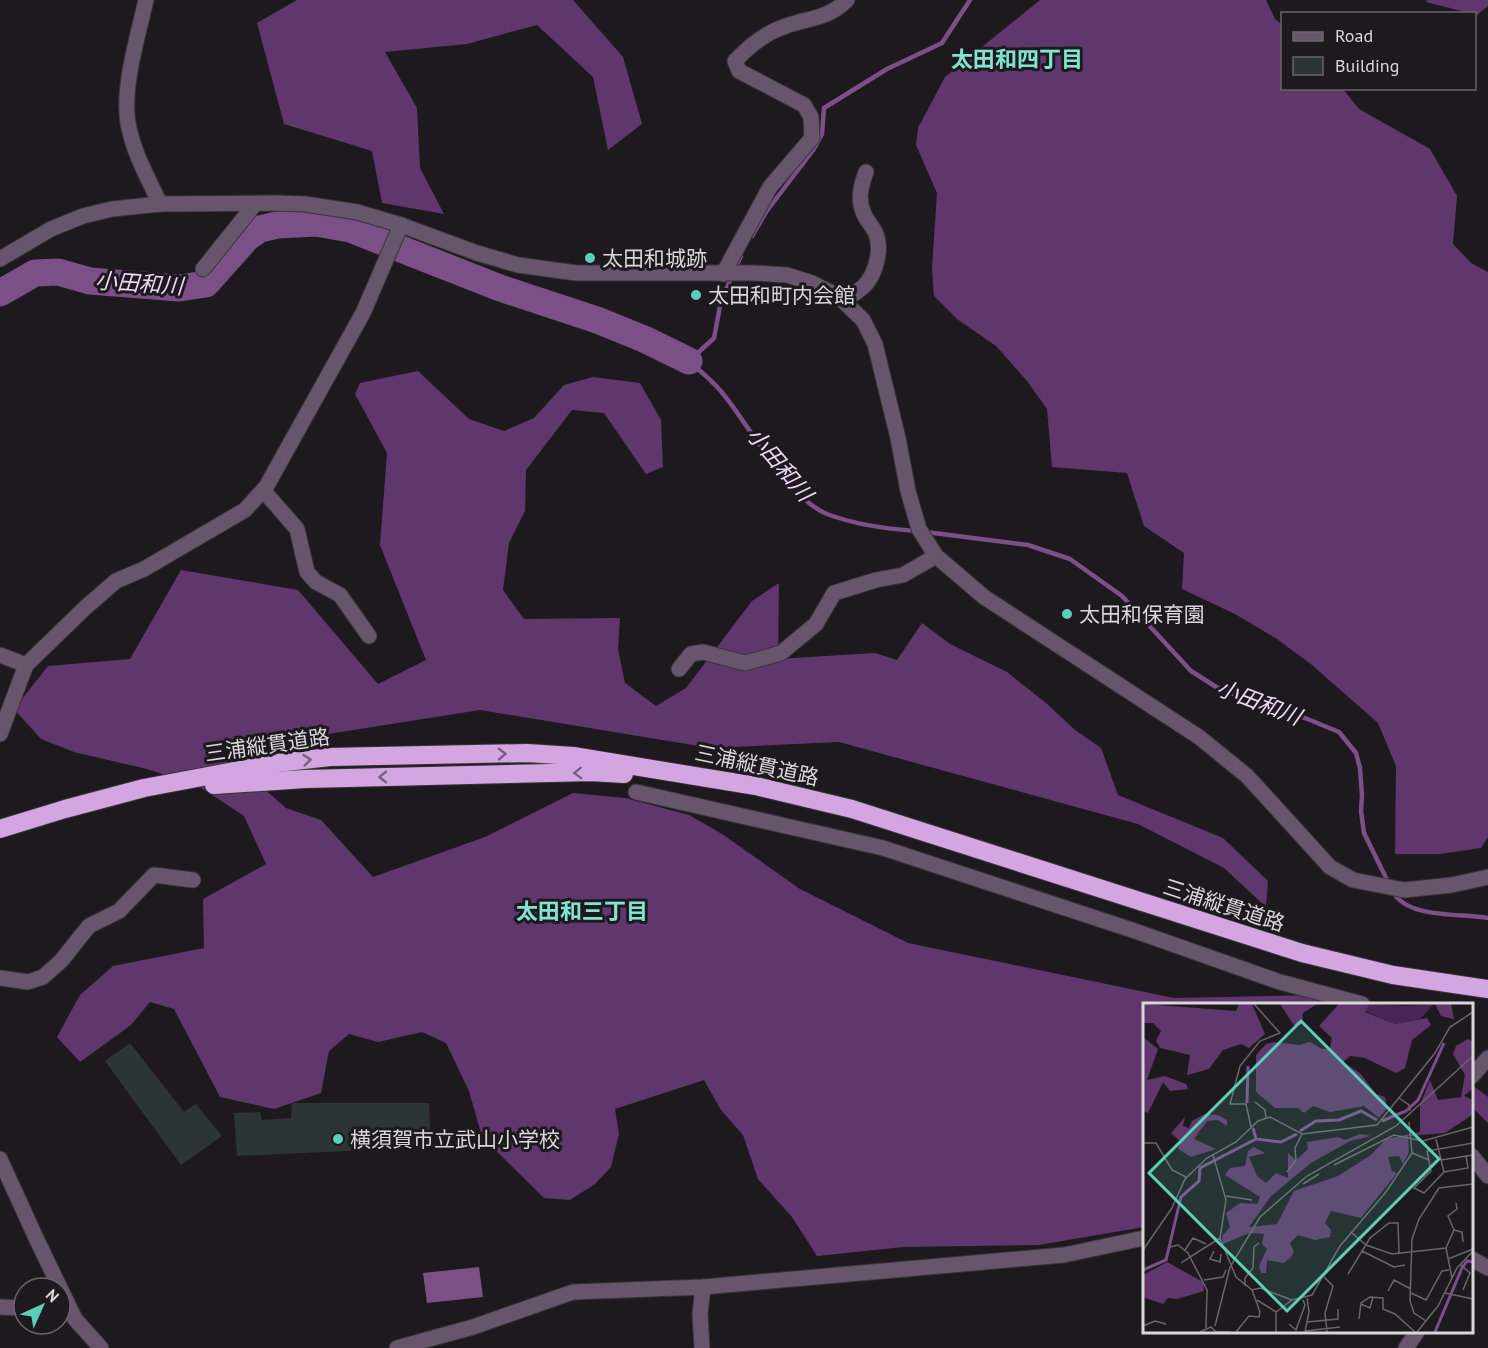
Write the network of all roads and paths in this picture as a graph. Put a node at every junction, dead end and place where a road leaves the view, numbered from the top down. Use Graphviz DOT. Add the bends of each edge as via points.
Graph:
graph roads {
  1 [pos="146,0"];
  2 [pos="847,0"];
  3 [pos="866,172"];
  4 [pos="160,204"];
  5 [pos="255,204"];
  6 [pos="400,225"];
  7 [pos="0,259"];
  8 [pos="203,269"];
  9 [pos="723,274"];
  10 [pos="843,301"];
  11 [pos="263,489"];
  12 [pos="936,556"];
  13 [pos="369,636"];
  14 [pos="0,655"];
  15 [pos="26,665"];
  16 [pos="679,669"];
  17 [pos="0,734"];
  18 [pos="636,792"];
  19 [pos="66,813"];
  20 [pos="0,829"];
  21 [pos="0,839"];
  22 [pos="1488,877"];
  23 [pos="193,880"];
  24 [pos="0,978"];
  25 [pos="1488,988"];
  26 [pos="1488,997"];
  27 [pos="1355,1003"];
  28 [pos="1488,1058"];
  29 [pos="1473,1075"];
  30 [pos="1473,1157"];
  31 [pos="0,1159"];
  32 [pos="1488,1176"];
  33 [pos="1143,1238"];
  34 [pos="1473,1259"];
  35 [pos="1488,1268"];
  36 [pos="703,1287"];
  37 [pos="72,1318"];
  38 [pos="75,1319"];
  39 [pos="1416,1333"];
  40 [pos="101,1348"];
  41 [pos="397,1348"];
  42 [pos="702,1348"];
  43 [pos="1407,1348"];
  1 -- 4 [label="street" via="126,98 135,150"];
  2 -- 9 [label="street" via="826,16 785,26 759,40 735,61 739,71 804,105 811,117 812,138 770,187"];
  3 -- 10 [label="street" via="860,199 879,250 865,285"];
  4 -- 5 [label="street"];
  4 -- 7 [label="street" via="82,216"];
  5 -- 6 [label="street" via="305,204 357,212"];
  5 -- 8 [label="street"];
  6 -- 9 [label="street" via="477,253 537,268 576,273"];
  6 -- 11 [label="street" via="363,313"];
  9 -- 10 [label="street" via="787,275 812,282"];
  10 -- 12 [label="street" via="863,320 875,344 908,491 919,529"];
  11 -- 13 [label="street" via="297,529 307,572 340,596"];
  11 -- 15 [label="street" via="245,510 116,581"];
  12 -- 16 [label="street" via="903,575 834,593 816,624 781,653 745,663 703,652 691,654"];
  12 -- 22 [label="street" via="984,597 1199,737 1247,776 1330,867 1353,880 1404,890"];
  14 -- 15 [label="street"];
  15 -- 17 [label="street"];
  18 -- 27 [label="street" via="883,848 1280,982"];
  19 -- 20 [label="highway, 三浦縦貫道路"];
  19 -- 21 [label="highway, 三浦縦貫道路"];
  19 -- 25 [label="highway, 三浦縦貫道路, one-way" via="144,788 298,760 527,753 573,756 756,786 833,804 1302,953 1393,975"];
  26 -- 19 [label="highway, 三浦縦貫道路, one-way" via="1402,986 1299,961 849,817 753,794 633,775 591,772 261,781 144,796"];
  23 -- 24 [label="street" via="154,874 119,911 89,926 43,977 28,982"];
  28 -- 29 [label="street"];
  30 -- 32 [label="street"];
  31 -- 38 [label="street"];
  33 -- 36 [label="street" via="1064,1255"];
  34 -- 35 [label="street"];
  36 -- 41 [label="street" via="573,1292 473,1327"];
  36 -- 42 [label="street"];
  37 -- 38 [label="street"];
  38 -- 40 [label="street"];
  39 -- 43 [label="street"];
}
